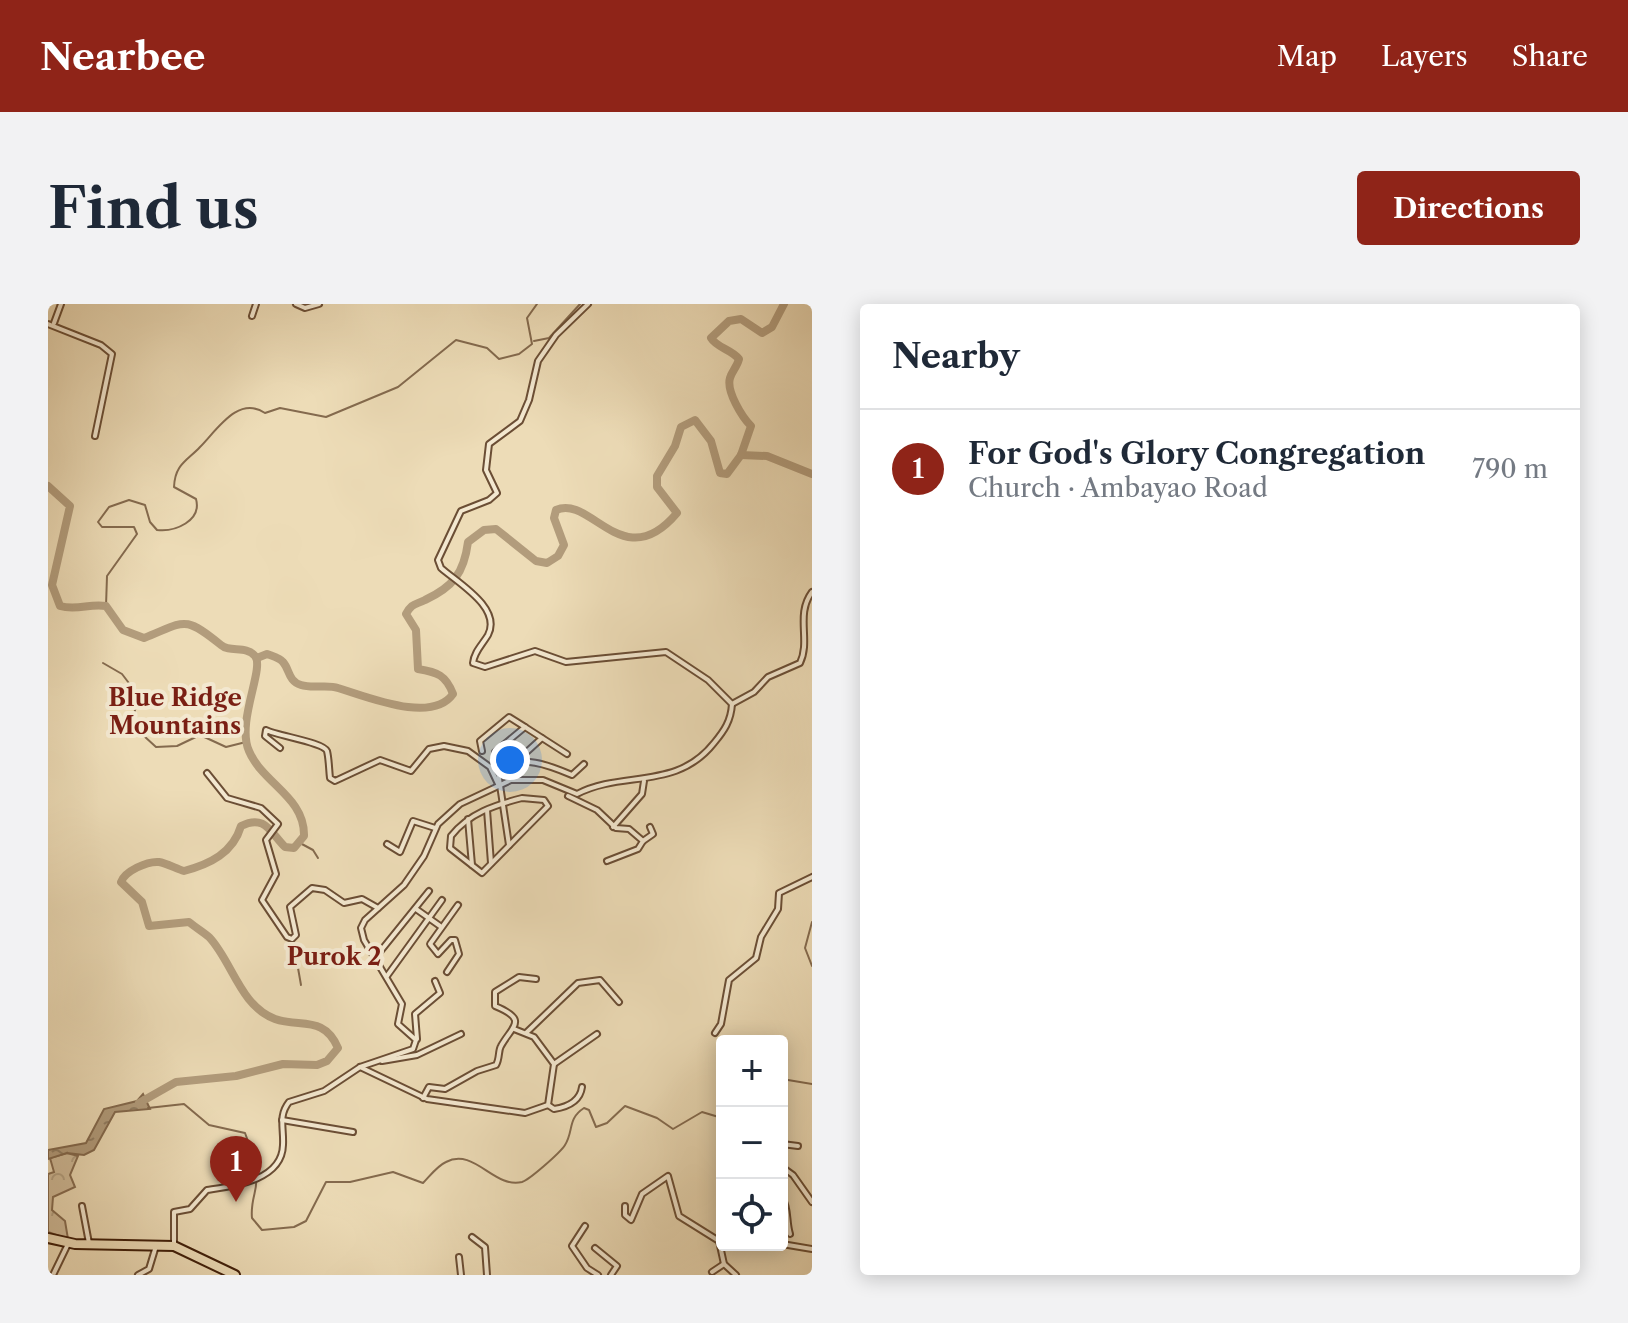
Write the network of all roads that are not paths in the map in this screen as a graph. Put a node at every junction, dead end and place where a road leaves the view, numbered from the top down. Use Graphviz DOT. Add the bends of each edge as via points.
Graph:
graph roads {
  1 [pos="61,304"];
  2 [pos="256,304"];
  3 [pos="296,304"];
  4 [pos="319,304"];
  5 [pos="588,304"];
  6 [pos="252,316"];
  7 [pos="51,324"];
  8 [pos="95,436"];
  9 [pos="812,592"];
  10 [pos="732,704"];
  11 [pos="525,727"];
  12 [pos="542,738"];
  13 [pos="280,748"];
  14 [pos="482,751"];
  15 [pos="567,754"];
  16 [pos="518,759"];
  17 [pos="496,764"];
  18 [pos="584,764"];
  19 [pos="207,773"];
  20 [pos="644,780"];
  21 [pos="499,783"];
  22 [pos="568,796"];
  23 [pos="505,802"];
  24 [pos="487,808"];
  25 [pos="468,819"];
  26 [pos="613,827"];
  27 [pos="650,827"];
  28 [pos="435,828"];
  29 [pos="643,841"];
  30 [pos="387,844"];
  31 [pos="509,845"];
  32 [pos="607,861"];
  33 [pos="491,863"];
  34 [pos="472,868"];
  35 [pos="812,877"];
  36 [pos="429,891"];
  37 [pos="442,900"];
  38 [pos="458,905"];
  39 [pos="378,908"];
  40 [pos="416,909"];
  41 [pos="429,918"];
  42 [pos="441,927"];
  43 [pos="375,958"];
  44 [pos="447,972"];
  45 [pos="387,976"];
  46 [pos="536,979"];
  47 [pos="435,981"];
  48 [pos="619,1002"];
  49 [pos="514,1029"];
  50 [pos="526,1033"];
  51 [pos="715,1033"];
  52 [pos="461,1034"];
  53 [pos="597,1034"];
  54 [pos="416,1040"];
  55 [pos="380,1060"];
  56 [pos="554,1064"];
  57 [pos="360,1067"];
  58 [pos="582,1087"];
  59 [pos="423,1098"];
  60 [pos="548,1105"];
  61 [pos="282,1120"];
  62 [pos="353,1132"];
  63 [pos="788,1145"];
  64 [pos="798,1146"];
  65 [pos="788,1171"];
  66 [pos="812,1202"];
  67 [pos="82,1206"];
  68 [pos="625,1206"];
  69 [pos="585,1226"];
  70 [pos="788,1226"];
  71 [pos="790,1234"];
  72 [pos="472,1237"];
  73 [pos="48,1238"];
  74 [pos="68,1244"];
  75 [pos="90,1245"];
  76 [pos="788,1245"];
  77 [pos="156,1246"];
  78 [pos="174,1246"];
  79 [pos="595,1248"];
  80 [pos="812,1249"];
  81 [pos="459,1257"];
  82 [pos="724,1264"];
  83 [pos="712,1272"];
  84 [pos="53,1275"];
  85 [pos="138,1275"];
  86 [pos="232,1275"];
  87 [pos="461,1275"];
  88 [pos="487,1275"];
  89 [pos="598,1275"];
  90 [pos="611,1275"];
  91 [pos="736,1275"];
  1 -- 7 [label="street"];
  2 -- 6 [label="street"];
  3 -- 4 [label="street"];
  5 -- 10 [label="street" via="538,361 520,421 489,444 486,470 497,493 458,515 438,560 490,618 488,634 473,657 478,667 535,651 566,662 666,652"];
  7 -- 8 [label="street" via="112,354"];
  9 -- 10 [label="street" via="803,615 802,658 796,667 777,672"];
  10 -- 20 [label="street" via="726,728 704,756"];
  11 -- 12 [label="street"];
  11 -- 14 [label="street" via="509,717 480,741"];
  11 -- 17 [label="street" via="495,752"];
  12 -- 15 [label="street"];
  12 -- 16 [label="street"];
  13 -- 21 [label="street" via="265,731 321,745 335,781 380,760 411,771 429,749 444,746 468,751 490,767"];
  16 -- 17 [label="street"];
  16 -- 18 [label="street" via="550,764 572,775"];
  17 -- 21 [label="street"];
  19 -- 39 [label="street" via="227,798 254,805 278,824 266,843 276,874 262,904 287,937 296,935 290,907 312,888 344,903 362,899"];
  20 -- 21 [label="street" via="599,783 577,794 543,780"];
  20 -- 26 [label="street" via="642,794"];
  21 -- 23 [label="street"];
  21 -- 28 [label="street" via="460,804"];
  22 -- 26 [label="street" via="597,810"];
  23 -- 24 [label="street"];
  23 -- 31 [label="street"];
  23 -- 31 [label="street" via="531,797 548,804"];
  24 -- 25 [label="street"];
  24 -- 33 [label="street"];
  25 -- 34 [label="street"];
  25 -- 34 [label="street" via="449,841"];
  26 -- 29 [label="street" via="629,829"];
  27 -- 29 [label="street" via="653,834"];
  28 -- 30 [label="street" via="413,821 399,853"];
  28 -- 39 [label="street" via="410,878"];
  29 -- 32 [label="street" via="638,849"];
  31 -- 33 [label="street"];
  33 -- 34 [label="street" via="480,873"];
  35 -- 51 [label="street" via="779,893 778,909 761,937 756,958 729,980"];
  36 -- 40 [label="street"];
  37 -- 41 [label="street"];
  38 -- 42 [label="street"];
  39 -- 43 [label="street" via="361,928"];
  40 -- 41 [label="street"];
  40 -- 43 [label="street"];
  41 -- 42 [label="street"];
  41 -- 45 [label="street"];
  42 -- 44 [label="street" via="430,946 438,954 453,939 459,954"];
  43 -- 45 [label="street"];
  45 -- 54 [label="street" via="402,1004 398,1024"];
  46 -- 49 [label="street" via="519,977 495,992 495,1006 510,1013"];
  47 -- 54 [label="street" via="440,993 415,1014"];
  48 -- 50 [label="street" via="600,980 582,981"];
  49 -- 50 [label="street"];
  49 -- 59 [label="street" via="499,1048 496,1065 445,1089 429,1087"];
  50 -- 56 [label="street"];
  52 -- 55 [label="street" via="417,1055"];
  53 -- 56 [label="street"];
  54 -- 55 [label="street" via="413,1049"];
  55 -- 57 [label="street"];
  56 -- 60 [label="street"];
  57 -- 59 [label="street"];
  57 -- 61 [label="street" via="324,1091 289,1102"];
  58 -- 60 [label="street" via="571,1104 554,1109"];
  59 -- 60 [label="street" via="525,1113"];
  61 -- 62 [label="street"];
  61 -- 78 [label="street" via="283,1150 261,1176 231,1189 207,1190 190,1209 174,1212"];
  63 -- 64 [label="street"];
  65 -- 66 [label="street"];
  67 -- 75 [label="street"];
  68 -- 82 [label="street" via="625,1215 632,1219 642,1194 668,1176 676,1212 719,1241"];
  69 -- 89 [label="street" via="572,1246"];
  70 -- 71 [label="street"];
  72 -- 88 [label="street" via="485,1247"];
  73 -- 74 [label="highway"];
  74 -- 75 [label="highway"];
  74 -- 84 [label="street"];
  75 -- 77 [label="highway"];
  76 -- 80 [label="street"];
  77 -- 78 [label="highway"];
  77 -- 85 [label="street" via="149,1269"];
  78 -- 86 [label="highway"];
  79 -- 90 [label="street" via="617,1266"];
  81 -- 87 [label="street"];
  82 -- 83 [label="street"];
  82 -- 91 [label="street"];
}
